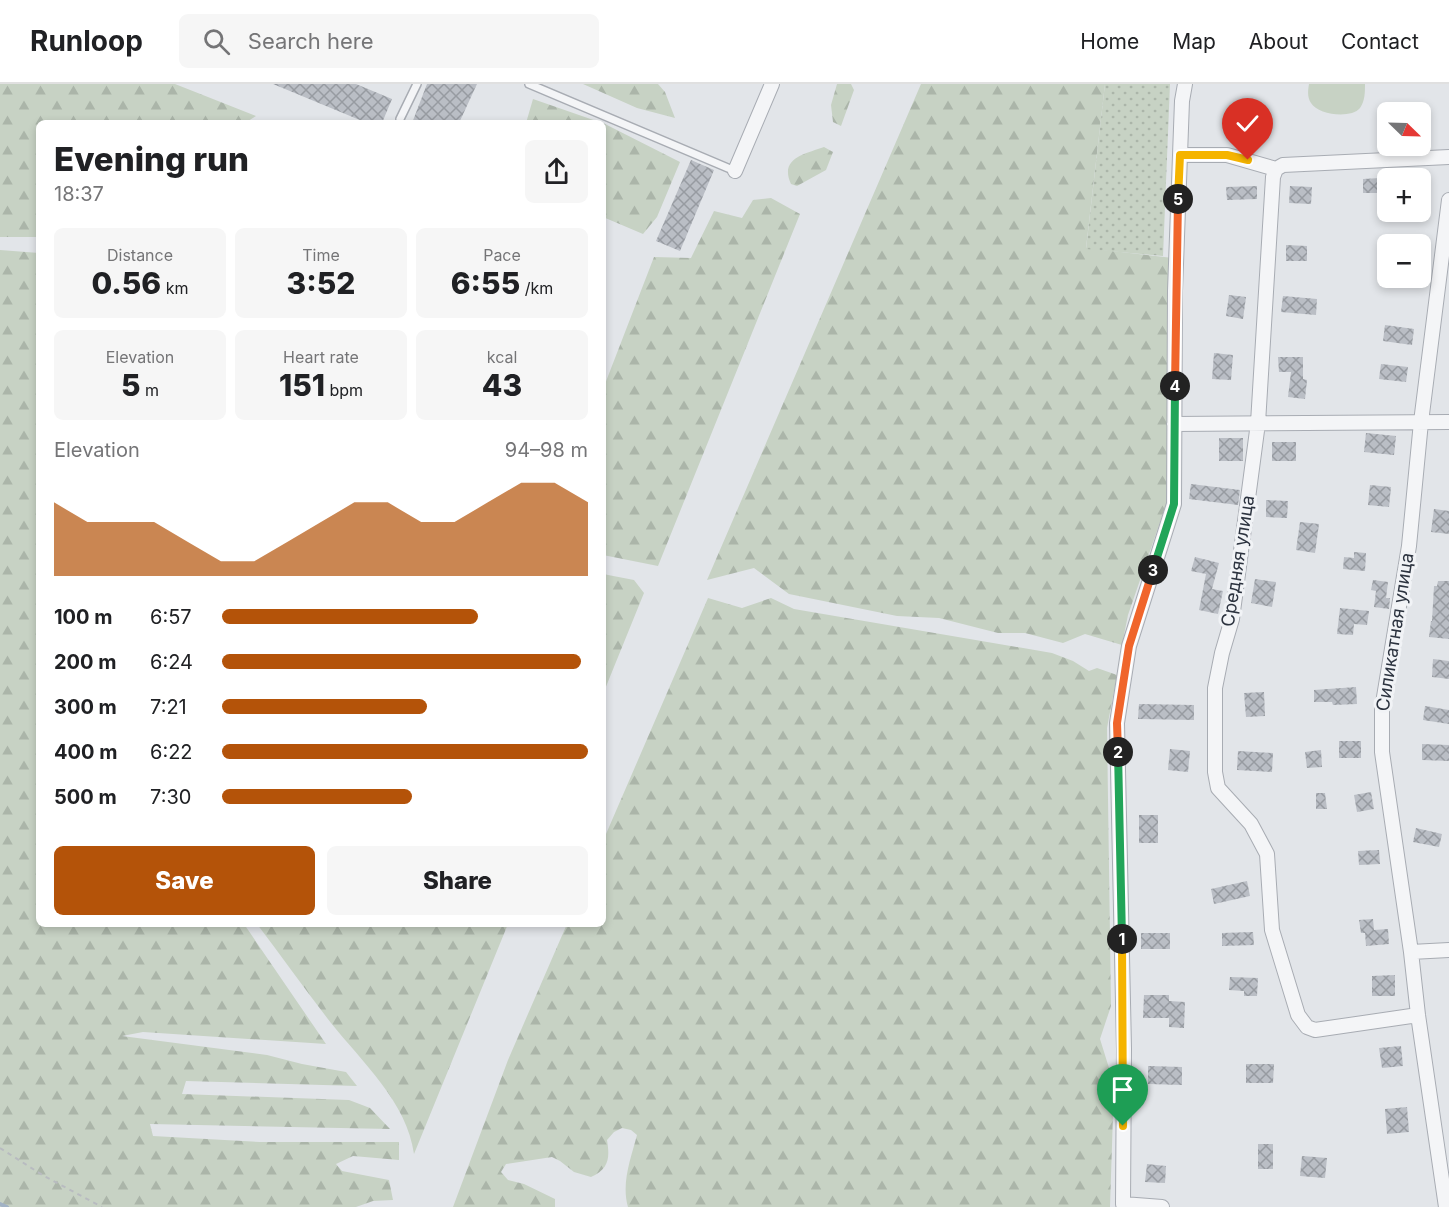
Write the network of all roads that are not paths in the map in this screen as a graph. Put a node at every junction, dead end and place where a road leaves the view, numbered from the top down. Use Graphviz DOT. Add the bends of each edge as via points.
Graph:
graph roads {
  1 [pos="417,84"];
  2 [pos="529,84"];
  3 [pos="772,84"];
  4 [pos="1185,84"];
  5 [pos="400,118"];
  6 [pos="1180,155"];
  7 [pos="1449,157"];
  8 [pos="1276,169"];
  9 [pos="735,171"];
  10 [pos="1449,200"];
  11 [pos="1421,422"];
  12 [pos="1449,422"];
  13 [pos="1258,423"];
  14 [pos="1174,424"];
  15 [pos="1449,950"];
  16 [pos="1411,952"];
  17 [pos="1418,1015"];
  18 [pos="1447,1201"];
  19 [pos="1123,1205"];
  20 [pos="1162,1207"];
  1 -- 5 [label="lane"];
  2 -- 9 [label="lane"];
  3 -- 9 [label="street"];
  4 -- 6 [label="street"];
  6 -- 8 [label="street" via="1227,155"];
  6 -- 14 [label="street"];
  7 -- 8 [label="street" via="1283,165"];
  8 -- 13 [label="street, Средняя улица"];
  10 -- 11 [label="street, Силикатная улица"];
  11 -- 12 [label="street"];
  11 -- 13 [label="street"];
  11 -- 16 [label="street, Силикатная улица" via="1409,546 1382,709 1382,752"];
  13 -- 14 [label="street"];
  13 -- 17 [label="street, Средняя улица" via="1232,619 1215,688 1218,788 1251,824 1267,854 1272,930 1298,1015 1307,1027 1316,1030"];
  14 -- 19 [label="street" via="1174,504 1129,646 1117,723"];
  15 -- 16 [label="street"];
  16 -- 17 [label="street, Силикатная улица"];
  17 -- 18 [label="street, Силикатная улица"];
  19 -- 20 [label="street"];
}
